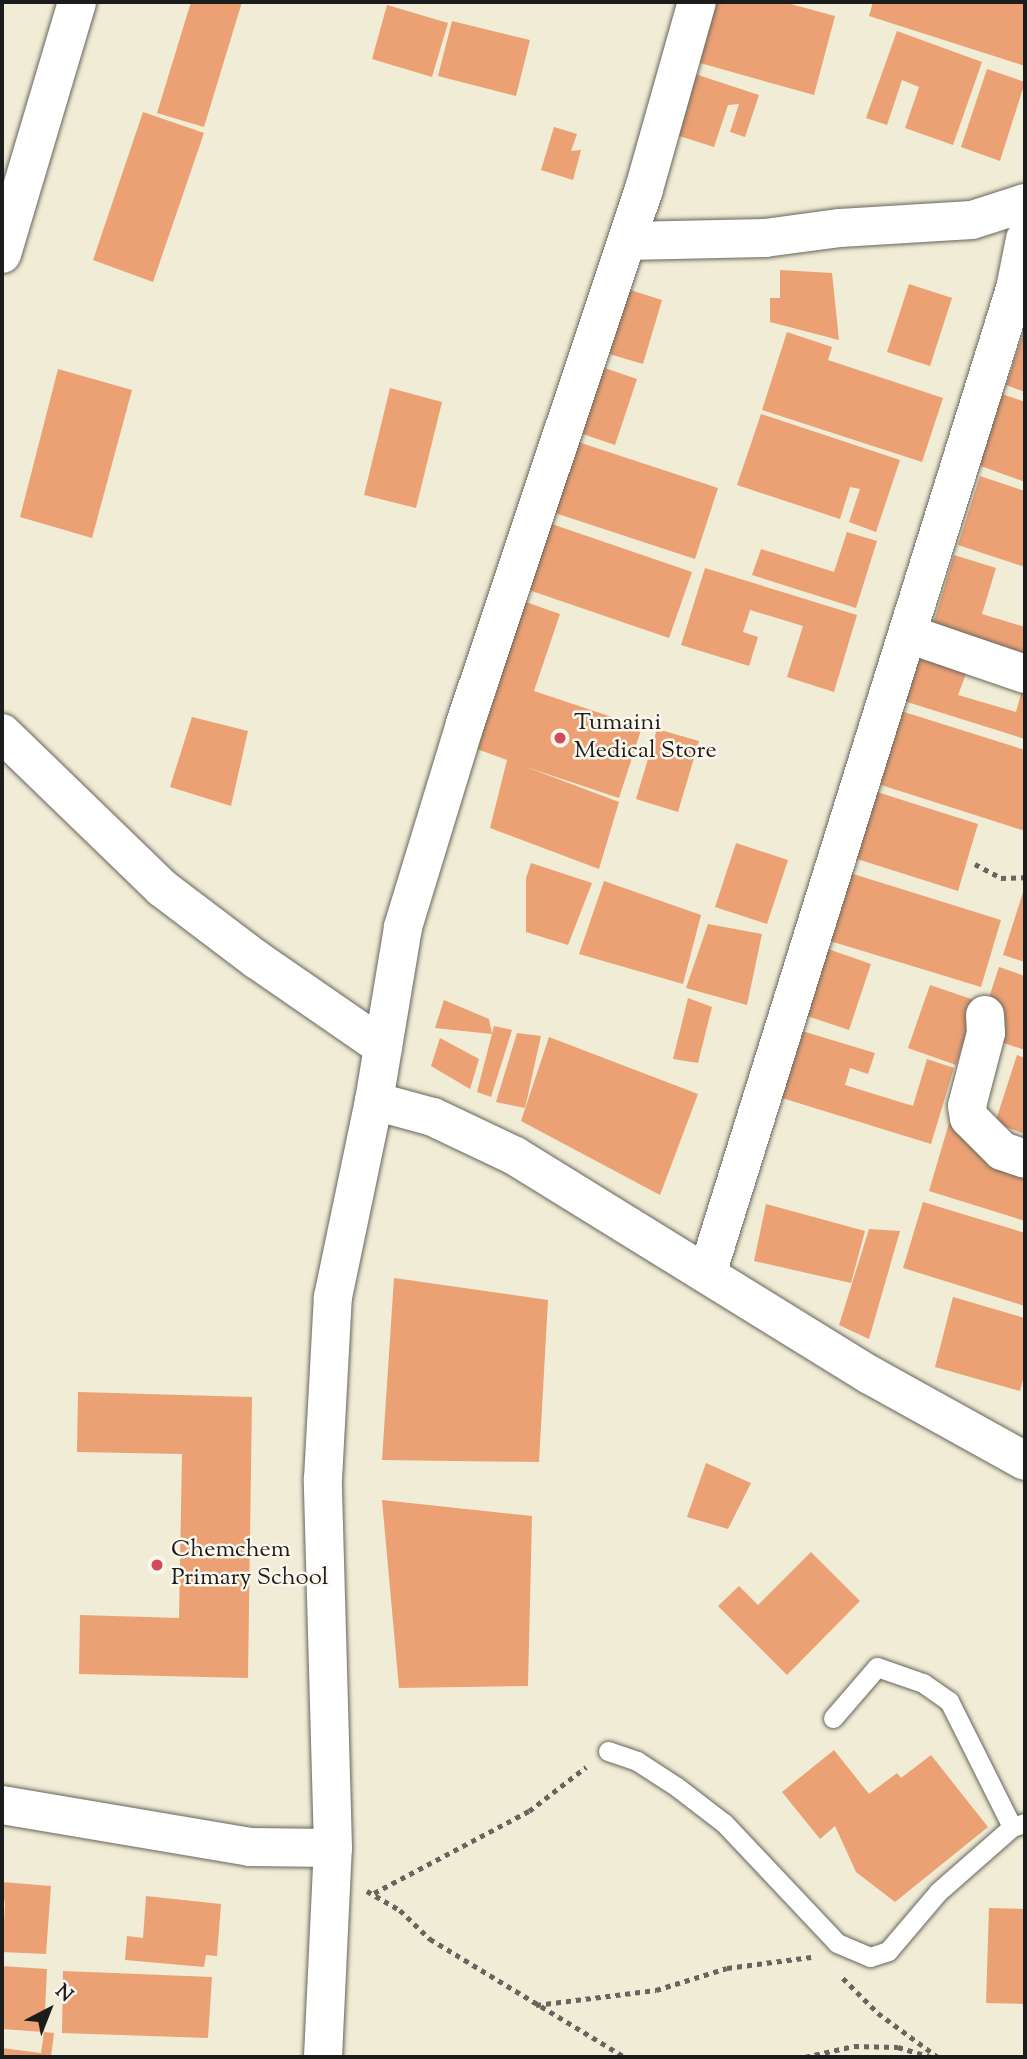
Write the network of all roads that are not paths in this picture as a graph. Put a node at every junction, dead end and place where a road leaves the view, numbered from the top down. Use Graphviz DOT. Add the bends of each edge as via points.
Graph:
graph roads {
  1 [pos="77,2"];
  2 [pos="697,2"];
  3 [pos="1025,203"];
  4 [pos="1025,239"];
  5 [pos="626,241"];
  6 [pos="2,254"];
  7 [pos="908,634"];
  8 [pos="1025,674"];
  9 [pos="2,733"];
  10 [pos="985,1015"];
  11 [pos="383,1047"];
  12 [pos="374,1101"];
  13 [pos="1025,1158"];
  14 [pos="707,1274"];
  15 [pos="1025,1461"];
  16 [pos="833,1718"];
  17 [pos="608,1751"];
  18 [pos="2,1805"];
  19 [pos="1019,1825"];
  20 [pos="331,1865"];
  21 [pos="323,2057"];
  1 -- 6 [label="street"];
  2 -- 5 [label="street"];
  3 -- 5 [label="street" via="972,220 765,238"];
  4 -- 7 [label="street" via="1015,289"];
  5 -- 11 [label="street" via="465,724 411,902"];
  7 -- 8 [label="street"];
  7 -- 14 [label="street"];
  9 -- 11 [label="street" via="162,888 267,968"];
  10 -- 13 [label="street" via="986,1033 967,1106 969,1118 1002,1151"];
  11 -- 12 [label="street"];
  12 -- 14 [label="street" via="433,1117 515,1156"];
  12 -- 20 [label="street" via="333,1297 323,1479"];
  14 -- 15 [label="street" via="870,1375"];
  16 -- 19 [label="lane" via="877,1667 923,1683 949,1700"];
  17 -- 19 [label="lane" via="637,1761 724,1823 837,1943 870,1957 888,1951 938,1892"];
  18 -- 20 [label="street"];
  20 -- 21 [label="street"];
}
